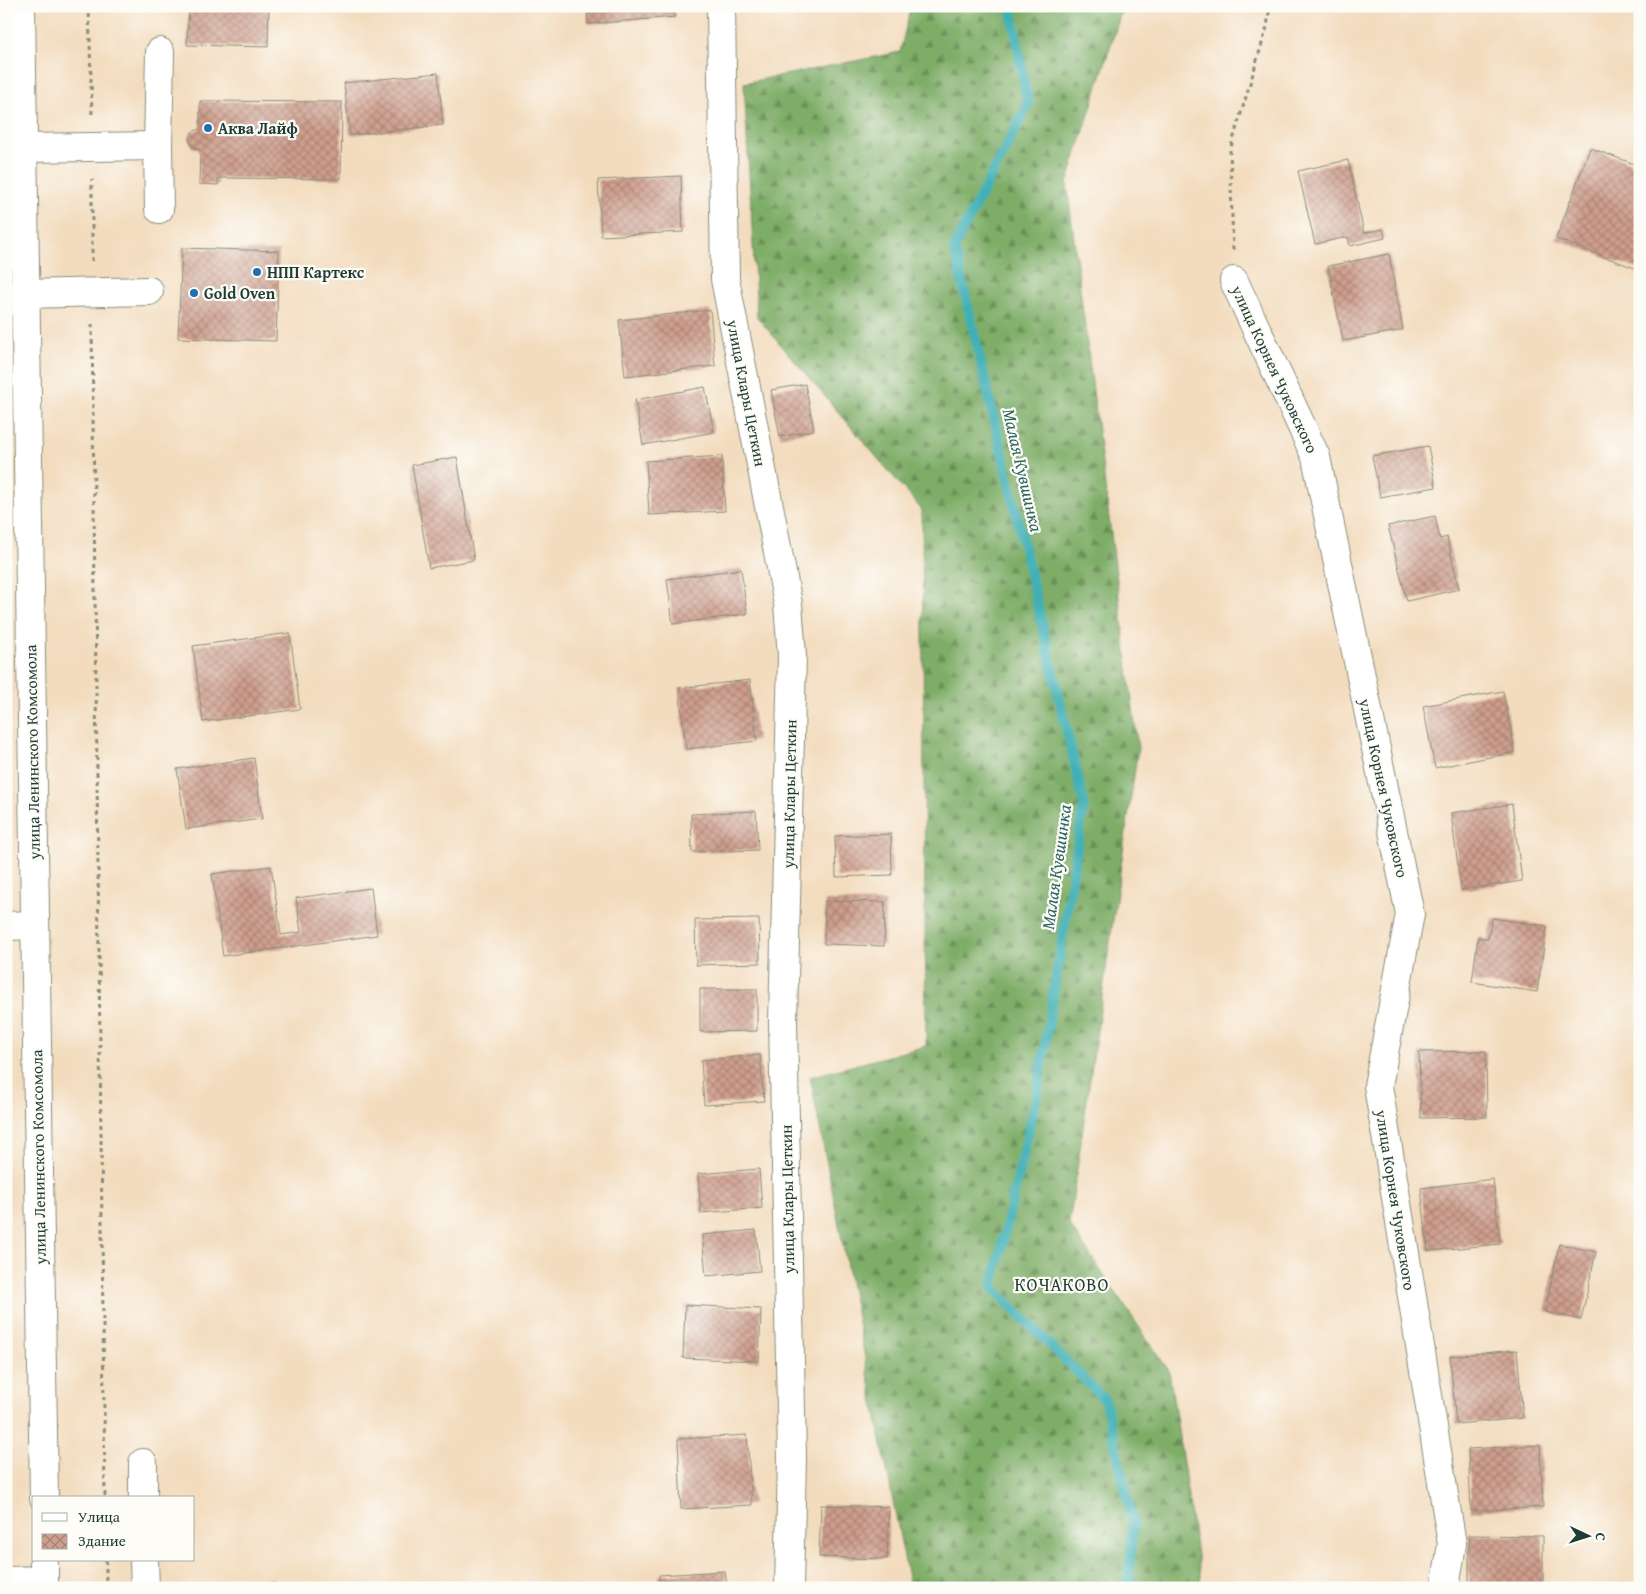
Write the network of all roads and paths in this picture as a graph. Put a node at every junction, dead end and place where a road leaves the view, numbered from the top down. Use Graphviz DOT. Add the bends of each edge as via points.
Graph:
graph roads {
  1 [pos="20,6"];
  2 [pos="89,6"];
  3 [pos="721,6"];
  4 [pos="1270,6"];
  5 [pos="160,52"];
  6 [pos="158,146"];
  7 [pos="93,147"];
  8 [pos="23,148"];
  9 [pos="159,210"];
  10 [pos="15,228"];
  11 [pos="1234,281"];
  12 [pos="149,291"];
  13 [pos="92,292"];
  14 [pos="25,294"];
  15 [pos="34,925"];
  16 [pos="6,926"];
  17 [pos="142,1463"];
  18 [pos="44,1496"];
  19 [pos="105,1496"];
  20 [pos="143,1496"];
  21 [pos="106,1562"];
  22 [pos="144,1562"];
  23 [pos="44,1576"];
  24 [pos="6,1580"];
  25 [pos="106,1588"];
  26 [pos="145,1588"];
  27 [pos="789,1588"];
  28 [pos="1445,1588"];
  1 -- 8 [label="street, улица Ленинского Комсомола"];
  2 -- 7 [label="path"];
  3 -- 27 [label="street, улица Клары Цеткин" via="725,279 788,604 792,656 783,1022 792,1458"];
  4 -- 11 [label="path, улица Корнея Чуковского" via="1267,27 1230,150"];
  5 -- 6 [label="street"];
  6 -- 7 [label="street"];
  6 -- 9 [label="street"];
  7 -- 8 [label="street"];
  7 -- 13 [label="path"];
  8 -- 10 [label="street, улица Ленинского Комсомола"];
  10 -- 14 [label="street, улица Ленинского Комсомола"];
  11 -- 28 [label="street, улица Корнея Чуковского" via="1316,457 1410,914 1378,1086 1452,1544"];
  12 -- 13 [label="street"];
  13 -- 14 [label="street"];
  13 -- 19 [label="path"];
  14 -- 15 [label="street, улица Ленинского Комсомола"];
  15 -- 16 [label="street"];
  15 -- 18 [label="street, улица Ленинского Комсомола"];
  17 -- 20 [label="street"];
  21 -- 25 [label="path"];
  22 -- 26 [label="street"];
  23 -- 24 [label="street"];
}
